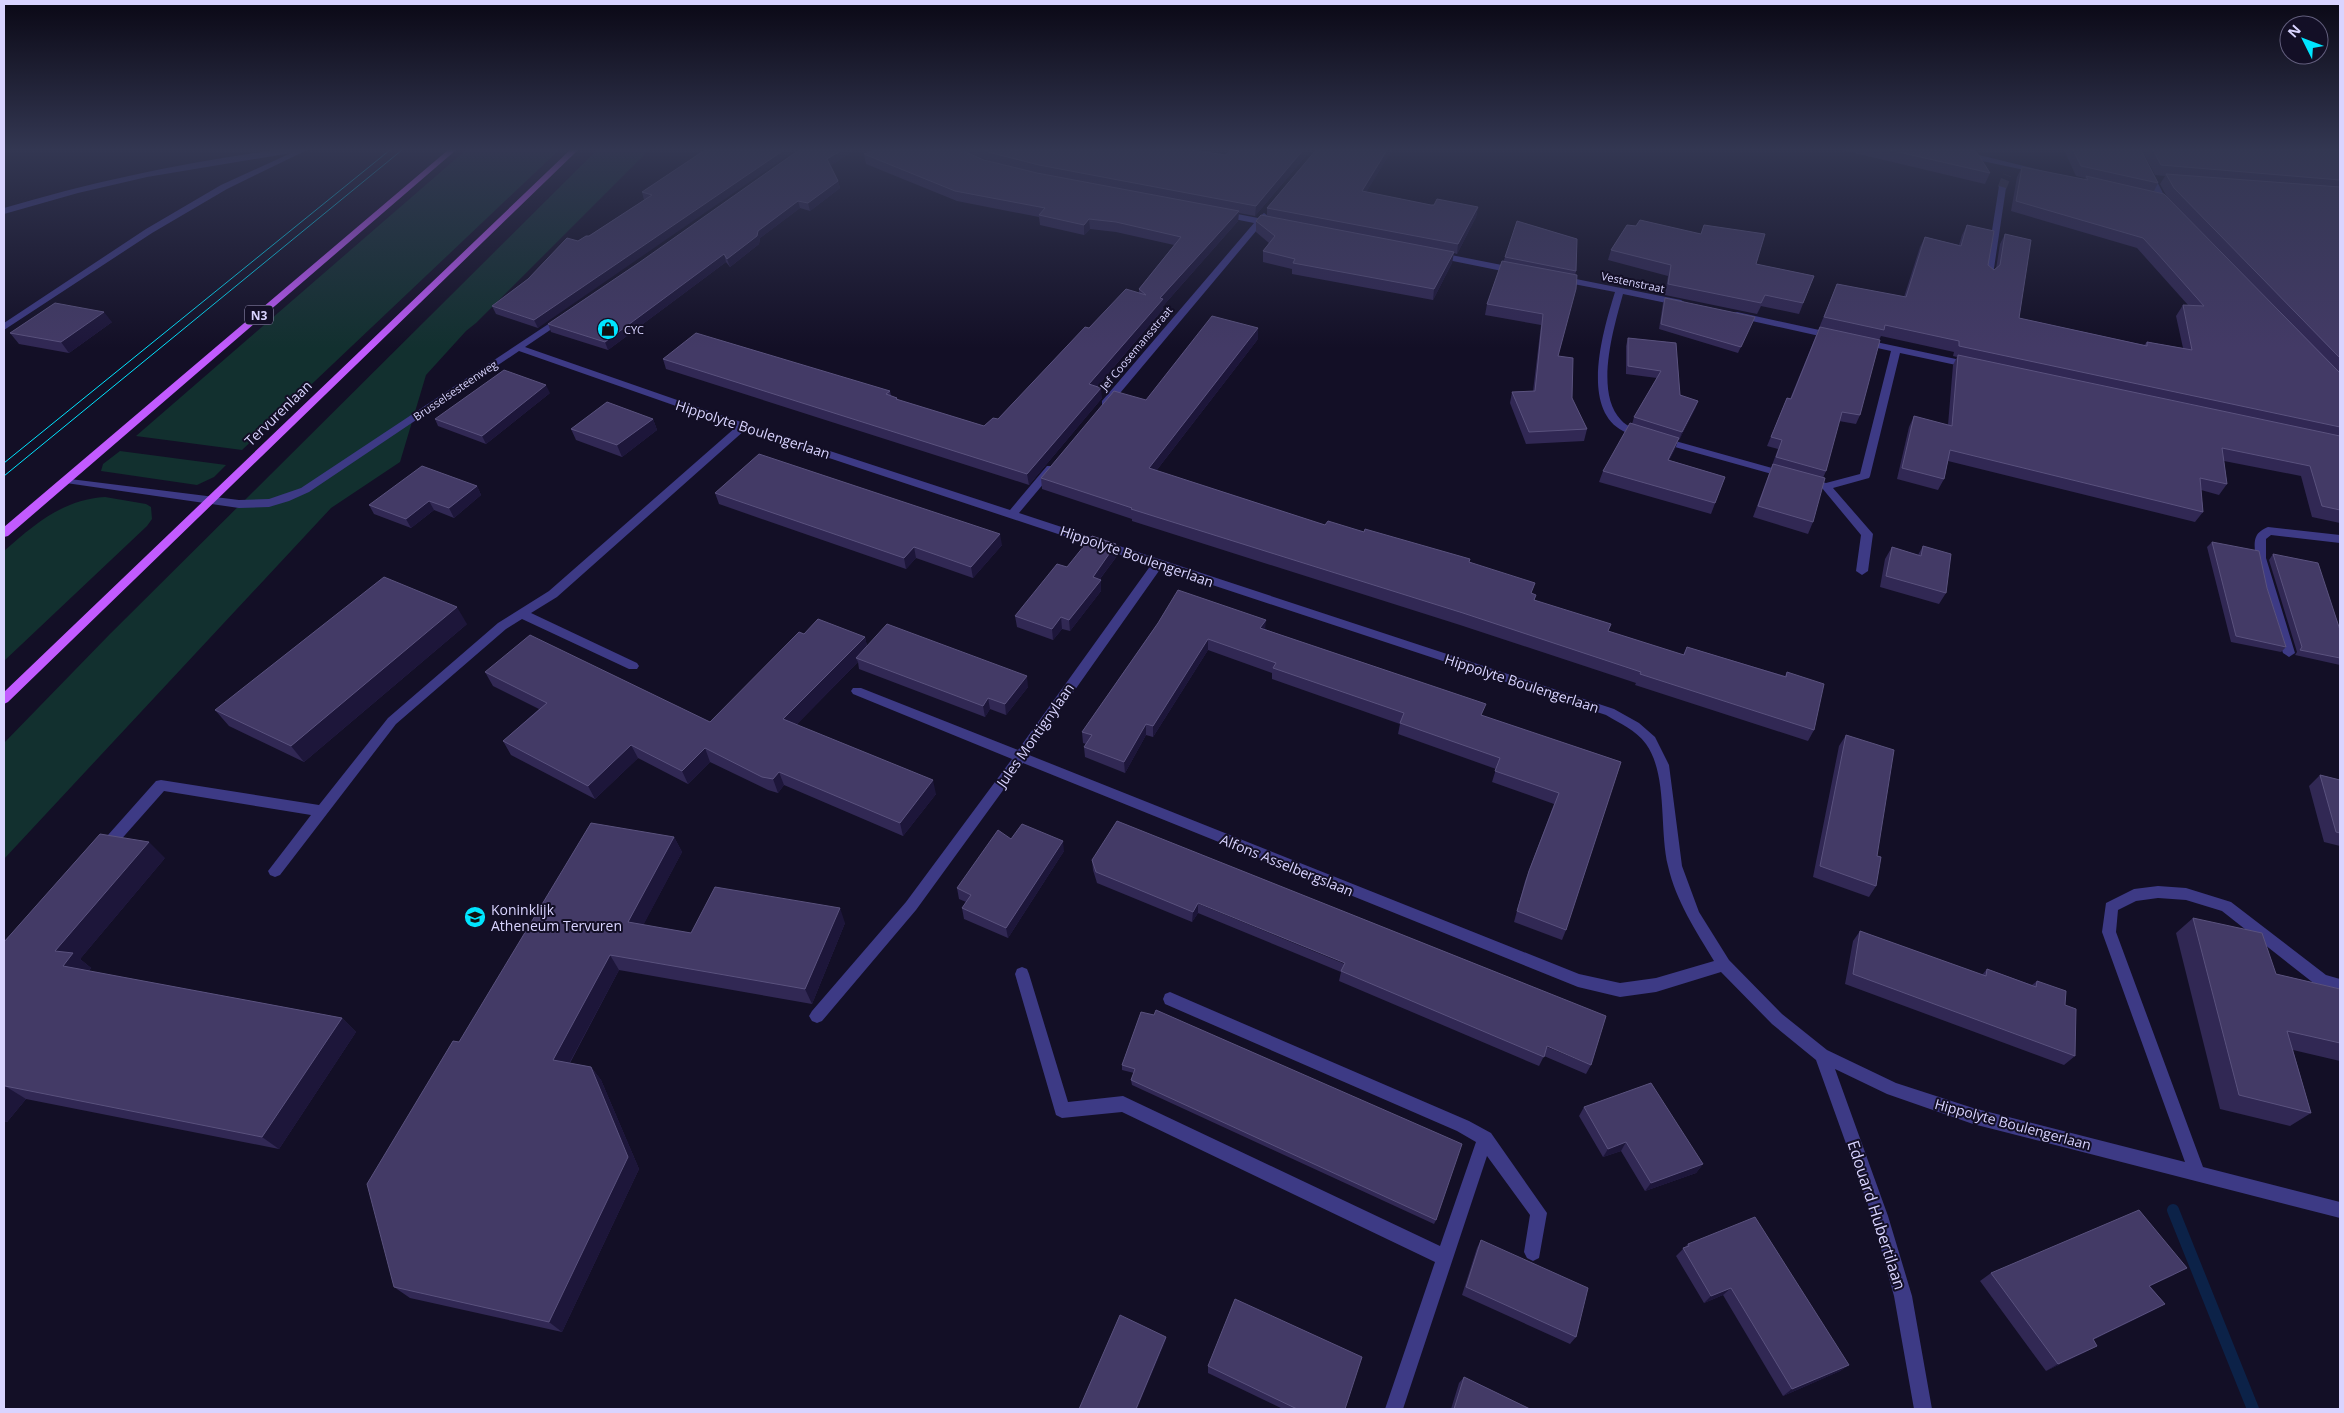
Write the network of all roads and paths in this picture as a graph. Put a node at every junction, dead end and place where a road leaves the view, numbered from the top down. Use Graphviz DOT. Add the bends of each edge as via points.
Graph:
graph roads {
  1 [pos="174,216"];
  2 [pos="375,216"];
  3 [pos="505,216"];
  4 [pos="1230,216"];
  5 [pos="1263,216"];
  6 [pos="1998,216"];
  7 [pos="1259,221"];
  8 [pos="1280,225"];
  9 [pos="1426,253"];
  10 [pos="1523,272"];
  11 [pos="1989,275"];
  12 [pos="1552,277"];
  13 [pos="1620,290"];
  14 [pos="1686,304"];
  15 [pos="1724,313"];
  16 [pos="567,315"];
  17 [pos="4,327"];
  18 [pos="518,348"];
  19 [pos="1896,349"];
  20 [pos="1980,367"];
  21 [pos="1102,408"];
  22 [pos="743,426"];
  23 [pos="1058,461"];
  24 [pos="66,480"];
  25 [pos="1826,486"];
  26 [pos="210,499"];
  27 [pos="1013,514"];
  28 [pos="4,533"];
  29 [pos="2340,539"];
  30 [pos="1158,564"];
  31 [pos="1862,571"];
  32 [pos="522,614"];
  33 [pos="2289,653"];
  34 [pos="632,666"];
  35 [pos="857,691"];
  36 [pos="4,699"];
  37 [pos="1020,758"];
  38 [pos="320,811"];
  39 [pos="95,860"];
  40 [pos="275,871"];
  41 [pos="1724,965"];
  42 [pos="1022,974"];
  43 [pos="2340,986"];
  44 [pos="1170,999"];
  45 [pos="817,1016"];
  46 [pos="1822,1055"];
  47 [pos="1486,1139"];
  48 [pos="2197,1172"];
  49 [pos="2340,1210"];
  50 [pos="1533,1252"];
  51 [pos="1444,1257"];
  52 [pos="1394,1409"];
  53 [pos="1923,1409"];
  1 -- 17 [label="street"];
  2 -- 24 [label="main road, N3"];
  3 -- 26 [label="main road, Tervurenlaan"];
  4 -- 7 [label="street"];
  5 -- 7 [label="street, Jef Coosemansstraat"];
  6 -- 11 [label="street"];
  7 -- 8 [label="street"];
  7 -- 21 [label="street, Jef Coosemansstraat"];
  9 -- 10 [label="street"];
  12 -- 13 [label="street, Vestenstraat"];
  13 -- 14 [label="street, Vestenstraat"];
  13 -- 25 [label="street" via="1607,336 1604,395 1616,421 1642,435"];
  15 -- 19 [label="street"];
  16 -- 18 [label="street, Brusselsesteenweg"];
  18 -- 22 [label="street, Hippolyte Boulengerlaan"];
  18 -- 26 [label="street, Brusselsesteenweg" via="305,490 269,503 239,504"];
  19 -- 20 [label="street"];
  19 -- 25 [label="street" via="1866,476"];
  22 -- 27 [label="street, Hippolyte Boulengerlaan"];
  22 -- 32 [label="street" via="553,594"];
  23 -- 27 [label="street"];
  24 -- 26 [label="street, Brusselsesteenweg"];
  24 -- 28 [label="main road, N3"];
  25 -- 31 [label="street" via="1867,534"];
  26 -- 36 [label="main road, Tervurenlaan"];
  27 -- 30 [label="street, Hippolyte Boulengerlaan"];
  29 -- 33 [label="street" via="2268,531 2261,538 2260,558"];
  30 -- 37 [label="street, Jules Montignylaan"];
  30 -- 41 [label="street, Hippolyte Boulengerlaan" via="1610,712 1634,726 1650,740 1664,765 1676,866 1693,914"];
  32 -- 34 [label="street"];
  32 -- 38 [label="street" via="502,626 392,721"];
  35 -- 37 [label="street, Alfons Asselbergslaan"];
  37 -- 41 [label="street, Alfons Asselbergslaan" via="1578,980 1620,990 1656,985"];
  37 -- 45 [label="street, Jules Montignylaan" via="911,906"];
  38 -- 39 [label="street" via="160,785"];
  38 -- 40 [label="street"];
  41 -- 46 [label="street, Hippolyte Boulengerlaan" via="1777,1019"];
  42 -- 51 [label="street" via="1062,1110 1123,1104"];
  43 -- 48 [label="street" via="2321,980 2226,906 2186,894 2158,892 2134,895 2111,906 2109,932"];
  44 -- 47 [label="street" via="1463,1126"];
  46 -- 48 [label="street, Hippolyte Boulengerlaan" via="1893,1089 1973,1116"];
  46 -- 53 [label="street, Edouard Hubertilaan" via="1880,1216 1903,1296"];
  47 -- 50 [label="street" via="1539,1213"];
  47 -- 51 [label="street"];
  48 -- 49 [label="street, Hippolyte Boulengerlaan"];
  51 -- 52 [label="street"];
}
